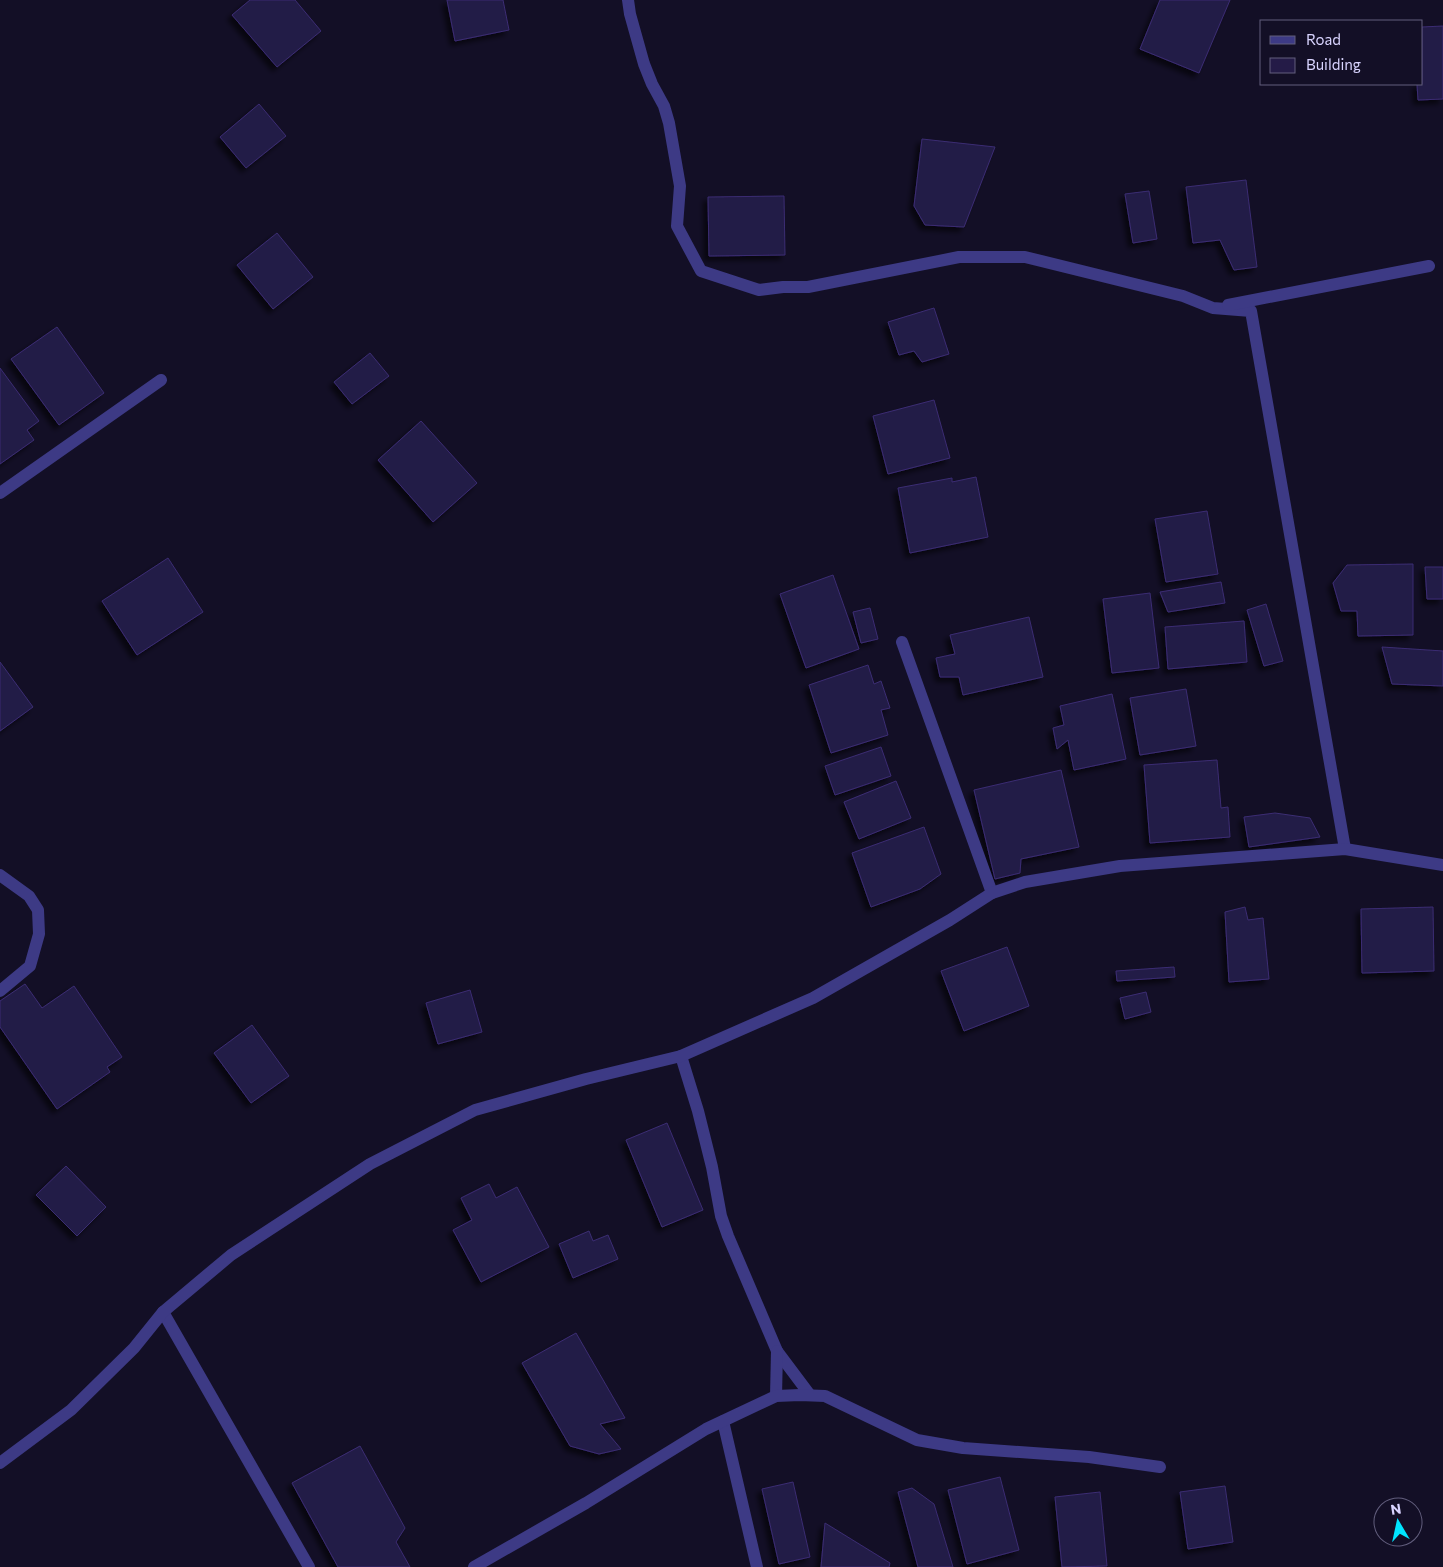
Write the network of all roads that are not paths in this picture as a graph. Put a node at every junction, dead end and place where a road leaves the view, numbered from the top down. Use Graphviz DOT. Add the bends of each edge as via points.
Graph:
graph roads {
  1 [pos="628,0"];
  2 [pos="1429,266"];
  3 [pos="1213,308"];
  4 [pos="161,380"];
  5 [pos="0,493"];
  6 [pos="902,642"];
  7 [pos="1345,849"];
  8 [pos="1443,865"];
  9 [pos="0,874"];
  10 [pos="992,893"];
  11 [pos="0,991"];
  12 [pos="681,1056"];
  13 [pos="163,1312"];
  14 [pos="777,1351"];
  15 [pos="810,1395"];
  16 [pos="776,1396"];
  17 [pos="723,1421"];
  18 [pos="0,1462"];
  19 [pos="1160,1467"];
  20 [pos="309,1567"];
  21 [pos="474,1567"];
  22 [pos="756,1567"];
  1 -- 3 [label="street" via="644,64 669,123 680,186 677,226 701,271 759,290 808,287 959,257 1025,257 1183,296"];
  2 -- 3 [label="street"];
  3 -- 7 [label="street" via="1251,311"];
  4 -- 5 [label="street"];
  6 -- 10 [label="street"];
  7 -- 8 [label="street"];
  7 -- 10 [label="street" via="1120,866 1025,882"];
  9 -- 11 [label="street" via="29,896 38,910 39,934 30,966"];
  10 -- 12 [label="street" via="813,998"];
  12 -- 13 [label="street" via="586,1078 475,1110 370,1164 231,1255"];
  12 -- 14 [label="street" via="712,1167 721,1216"];
  13 -- 18 [label="street" via="134,1348 70,1410"];
  13 -- 20 [label="street"];
  14 -- 15 [label="street"];
  14 -- 16 [label="street"];
  15 -- 16 [label="street"];
  15 -- 19 [label="street" via="825,1396 917,1440 963,1448 1089,1456"];
  16 -- 17 [label="street"];
  17 -- 21 [label="street"];
  17 -- 22 [label="street"];
}
